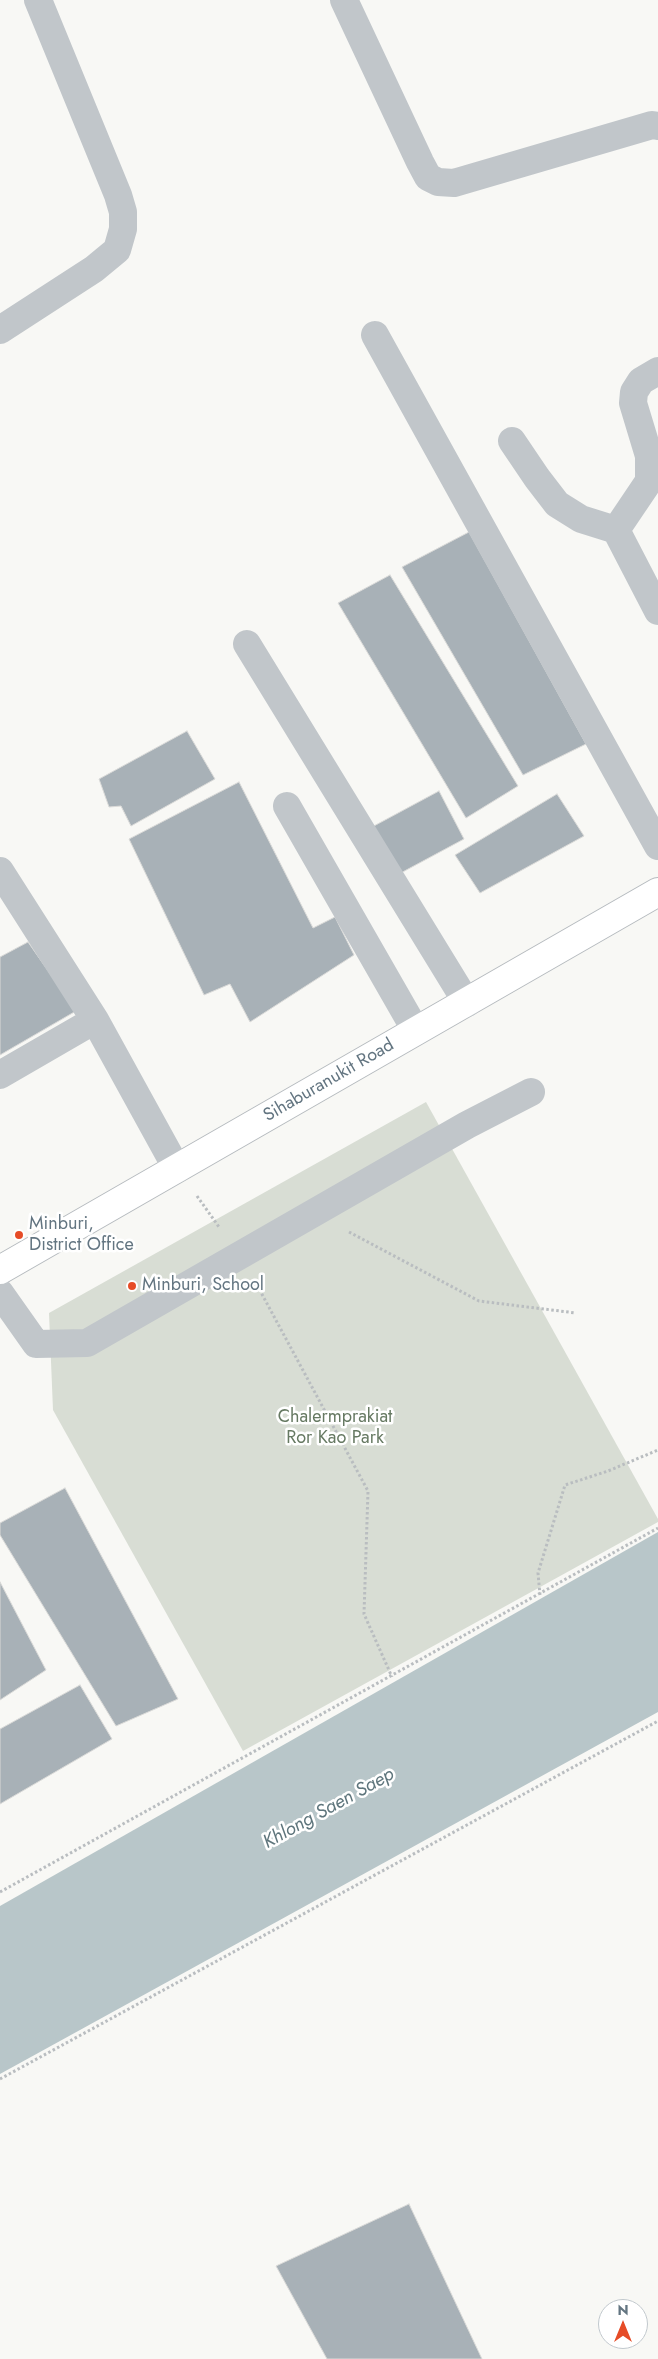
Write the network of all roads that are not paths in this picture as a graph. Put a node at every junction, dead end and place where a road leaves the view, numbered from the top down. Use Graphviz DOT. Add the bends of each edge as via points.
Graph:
graph roads {
  1 [pos="38,0"];
  2 [pos="344,0"];
  3 [pos="658,126"];
  4 [pos="0,330"];
  5 [pos="375,335"];
  6 [pos="658,371"];
  7 [pos="512,441"];
  8 [pos="616,530"];
  9 [pos="658,611"];
  10 [pos="247,644"];
  11 [pos="286,806"];
  12 [pos="658,846"];
  13 [pos="0,871"];
  14 [pos="658,892"];
  15 [pos="467,1003"];
  16 [pos="94,1020"];
  17 [pos="416,1031"];
  18 [pos="0,1075"];
  19 [pos="531,1092"];
  20 [pos="177,1169"];
  21 [pos="0,1270"];
  22 [pos="0,1293"];
  1 -- 4 [label="street" via="118,195 123,229 117,250 100,264"];
  2 -- 3 [label="street" via="420,162 428,177 438,182 454,183 652,125"];
  5 -- 12 [label="street"];
  6 -- 8 [label="street" via="641,381 634,392 633,403 649,456 649,481"];
  7 -- 8 [label="street" via="558,504 581,519"];
  8 -- 9 [label="street"];
  10 -- 15 [label="street"];
  11 -- 17 [label="street"];
  13 -- 16 [label="street"];
  14 -- 15 [label="main road, Sihaburanukit Road"];
  15 -- 17 [label="main road, Sihaburanukit Road"];
  16 -- 18 [label="street"];
  16 -- 20 [label="street"];
  17 -- 20 [label="main road, Sihaburanukit Road"];
  19 -- 22 [label="street" via="467,1125 86,1343 36,1344"];
  20 -- 21 [label="main road, Sihaburanukit Road"];
}
